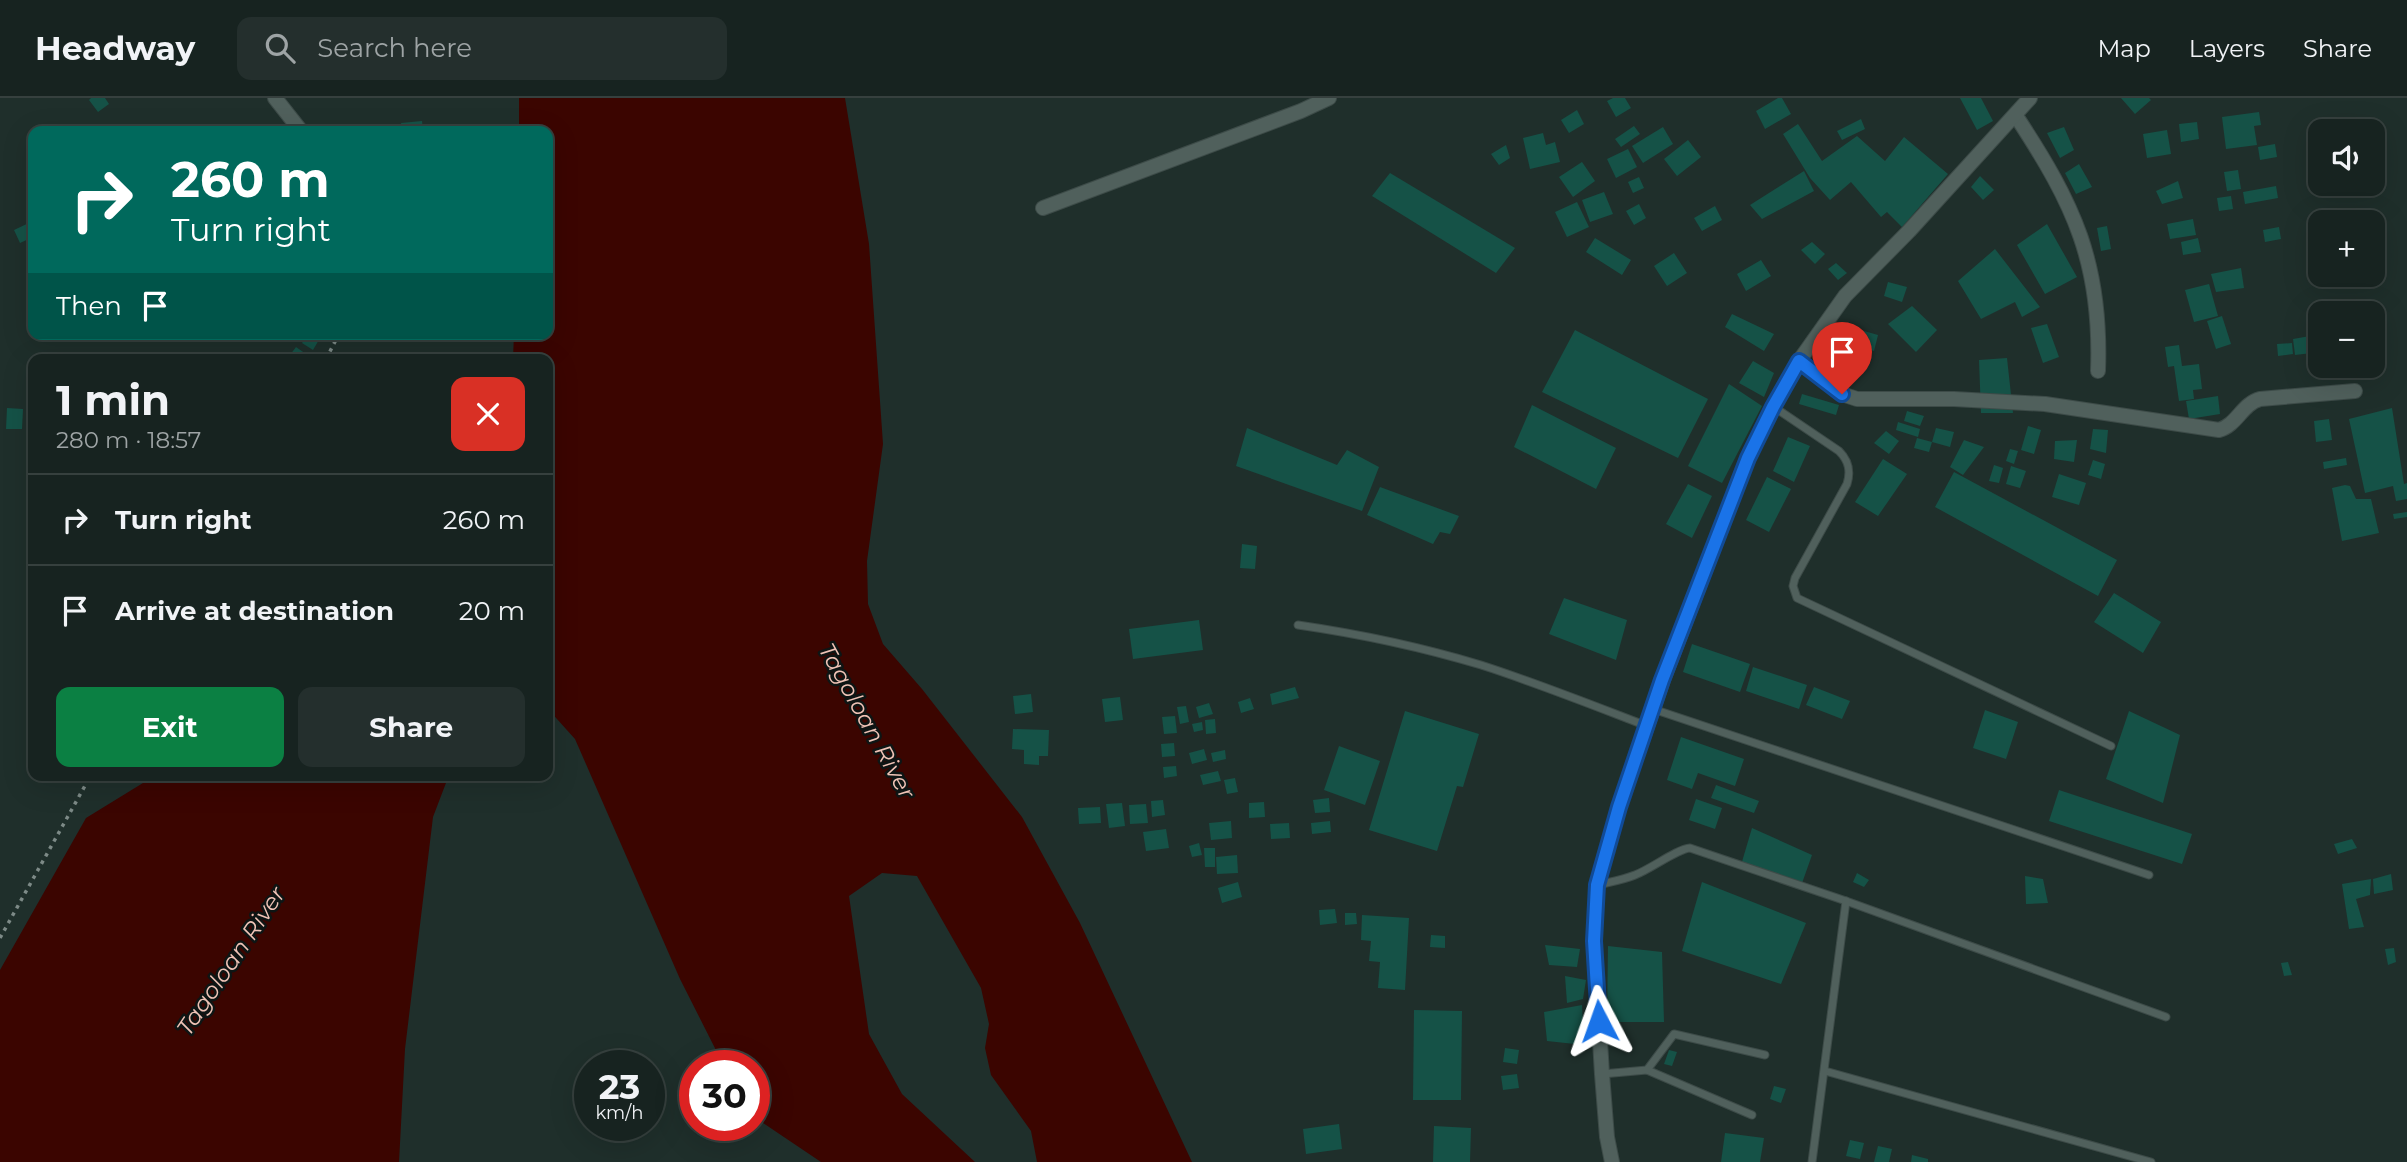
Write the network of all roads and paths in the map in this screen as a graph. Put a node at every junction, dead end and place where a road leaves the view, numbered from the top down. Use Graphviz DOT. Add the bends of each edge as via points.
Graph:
graph roads {
  1 [pos="275,98"];
  2 [pos="1329,98"];
  3 [pos="2030,98"];
  4 [pos="2016,116"];
  5 [pos="298,126"];
  6 [pos="1043,208"];
  7 [pos="1799,361"];
  8 [pos="2098,371"];
  9 [pos="2355,391"];
  10 [pos="1773,407"];
  11 [pos="1298,625"];
  12 [pos="1653,709"];
  13 [pos="1647,726"];
  14 [pos="2111,746"];
  15 [pos="88,781"];
  16 [pos="2149,875"];
  17 [pos="1597,885"];
  18 [pos="1846,901"];
  19 [pos="0,938"];
  20 [pos="2166,1017"];
  21 [pos="1765,1055"];
  22 [pos="1647,1070"];
  23 [pos="1825,1071"];
  24 [pos="1602,1074"];
  25 [pos="1752,1115"];
  26 [pos="1612,1162"];
  27 [pos="1812,1162"];
  28 [pos="2151,1162"];
  1 -- 5 [label="street"];
  2 -- 6 [label="street"];
  3 -- 4 [label="street"];
  4 -- 7 [label="street" via="1845,296"];
  4 -- 8 [label="street" via="2048,164 2090,263 2098,311"];
  7 -- 9 [label="street" via="1842,394 1857,399 2045,404 2219,430 2260,399"];
  7 -- 10 [label="street"];
  10 -- 12 [label="street" via="1748,458"];
  10 -- 14 [label="lane" via="1839,451 1849,467 1847,484 1795,578 1797,598"];
  11 -- 13 [label="lane" via="1444,655"];
  12 -- 13 [label="street"];
  12 -- 16 [label="lane"];
  13 -- 17 [label="street"];
  15 -- 19 [label="path"];
  17 -- 18 [label="lane" via="1633,876 1690,848"];
  17 -- 24 [label="street" via="1594,941"];
  18 -- 20 [label="lane"];
  18 -- 23 [label="lane"];
  21 -- 22 [label="lane" via="1674,1034"];
  22 -- 24 [label="lane"];
  22 -- 25 [label="lane"];
  23 -- 27 [label="lane"];
  23 -- 28 [label="lane"];
  24 -- 26 [label="street"];
}
